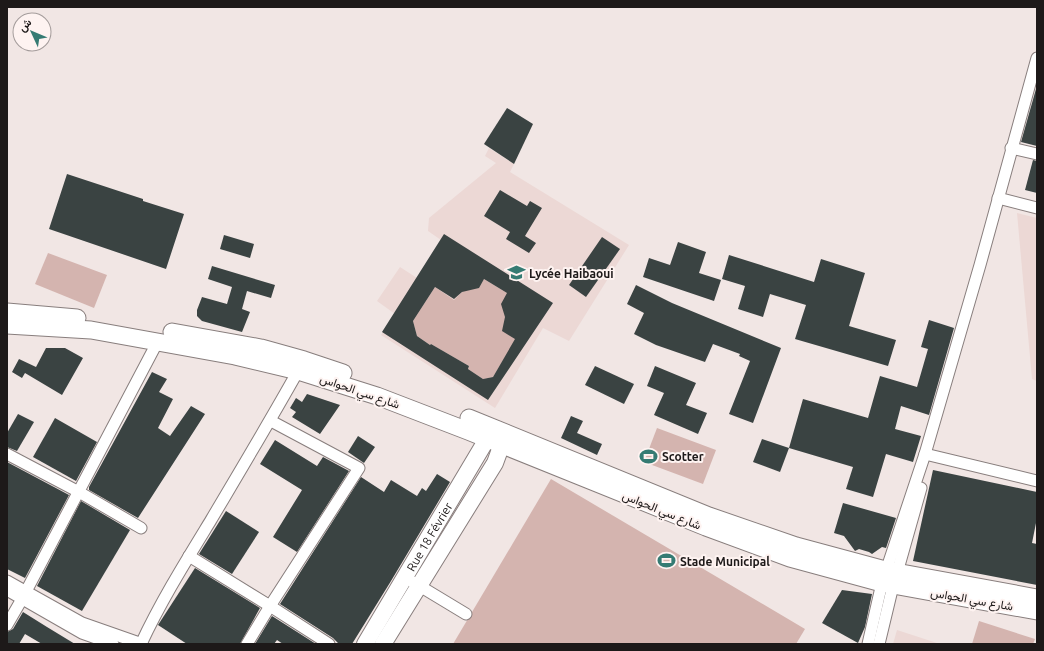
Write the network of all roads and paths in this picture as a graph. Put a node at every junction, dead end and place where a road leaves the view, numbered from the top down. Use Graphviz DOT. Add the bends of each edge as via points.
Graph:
graph roads {
  1 [pos="1037,58"];
  2 [pos="1011,148"];
  3 [pos="1037,154"];
  4 [pos="998,198"];
  5 [pos="1037,208"];
  6 [pos="7,312"];
  7 [pos="7,325"];
  8 [pos="158,341"];
  9 [pos="301,365"];
  10 [pos="271,421"];
  11 [pos="488,433"];
  12 [pos="504,439"];
  13 [pos="7,454"];
  14 [pos="927,455"];
  15 [pos="1037,481"];
  16 [pos="79,492"];
  17 [pos="141,528"];
  18 [pos="189,556"];
  19 [pos="889,578"];
  20 [pos="7,581"];
  21 [pos="412,581"];
  22 [pos="7,590"];
  23 [pos="24,595"];
  24 [pos="1037,598"];
  25 [pos="270,606"];
  26 [pos="1037,611"];
  27 [pos="466,614"];
  28 [pos="7,625"];
  29 [pos="113,644"];
  30 [pos="141,644"];
  31 [pos="247,644"];
  32 [pos="329,644"];
  33 [pos="365,644"];
  34 [pos="382,644"];
  35 [pos="868,644"];
  36 [pos="879,644"];
  1 -- 2 [label="street"];
  2 -- 3 [label="street"];
  2 -- 4 [label="street"];
  4 -- 5 [label="street"];
  4 -- 14 [label="street"];
  6 -- 9 [label="main road" via="85,319 262,348"];
  7 -- 8 [label="main road" via="91,330"];
  8 -- 9 [label="main road" via="235,356"];
  8 -- 16 [label="street"];
  9 -- 10 [label="street"];
  9 -- 11 [label="main road, شارع سي الحواس" via="378,396"];
  10 -- 18 [label="street"];
  10 -- 25 [label="street" via="359,468"];
  11 -- 12 [label="main road, شارع سي الحواس"];
  11 -- 21 [label="street, Rue 18 Février"];
  12 -- 19 [label="main road, شارع سي الحواس" via="706,527 790,558"];
  12 -- 21 [label="street, Rue 18 Février" via="495,463"];
  13 -- 16 [label="street"];
  14 -- 15 [label="street"];
  14 -- 19 [label="street"];
  16 -- 17 [label="street"];
  16 -- 23 [label="street"];
  18 -- 25 [label="street"];
  18 -- 30 [label="street"];
  19 -- 24 [label="main road, شارع سي الحواس"];
  19 -- 26 [label="main road, شارع سي الحواس"];
  19 -- 35 [label="street"];
  19 -- 36 [label="street"];
  20 -- 23 [label="street"];
  21 -- 27 [label="street"];
  21 -- 33 [label="street, Rue 18 Février"];
  21 -- 34 [label="street, Rue 18 Février"];
  22 -- 23 [label="street"];
  23 -- 28 [label="street"];
  23 -- 29 [label="street" via="82,633"];
  23 -- 30 [label="street" via="82,623"];
  25 -- 31 [label="street"];
  25 -- 32 [label="street"];
}
